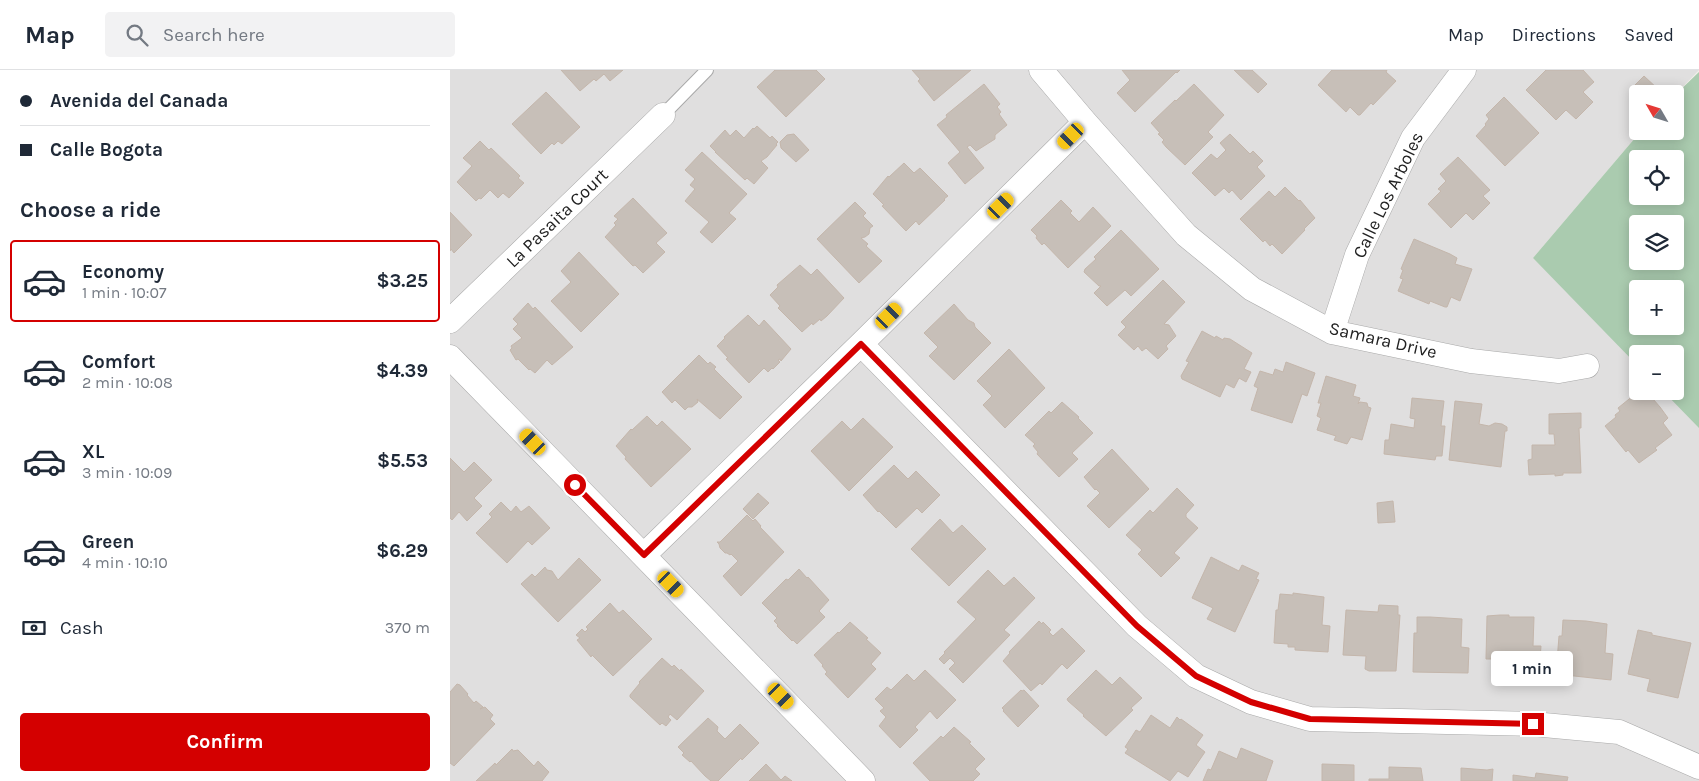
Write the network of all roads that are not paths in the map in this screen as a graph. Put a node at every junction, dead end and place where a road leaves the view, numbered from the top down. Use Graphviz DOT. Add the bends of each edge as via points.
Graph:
graph roads {
  1 [pos="707,70"];
  2 [pos="1041,70"];
  3 [pos="1463,70"];
  4 [pos="664,115"];
  5 [pos="1085,122"];
  6 [pos="450,321"];
  7 [pos="1332,332"];
  8 [pos="861,344"];
  9 [pos="450,357"];
  10 [pos="1587,366"];
  11 [pos="644,555"];
  12 [pos="1699,767"];
  13 [pos="863,781"];
  1 -- 4 [label="lane"];
  2 -- 5 [label="street, Samara Drive"];
  3 -- 7 [label="street, Calle Los Arboles" via="1414,138 1357,254"];
  4 -- 6 [label="street, La Pasaita Court"];
  5 -- 7 [label="street, Samara Drive" via="1186,235 1252,289"];
  5 -- 8 [label="street"];
  7 -- 10 [label="street, Samara Drive" via="1471,361 1559,371"];
  8 -- 11 [label="street"];
  8 -- 12 [label="street" via="1137,626 1196,676 1251,702 1310,719 1533,724 1619,732"];
  9 -- 11 [label="street"];
  11 -- 13 [label="street"];
}
